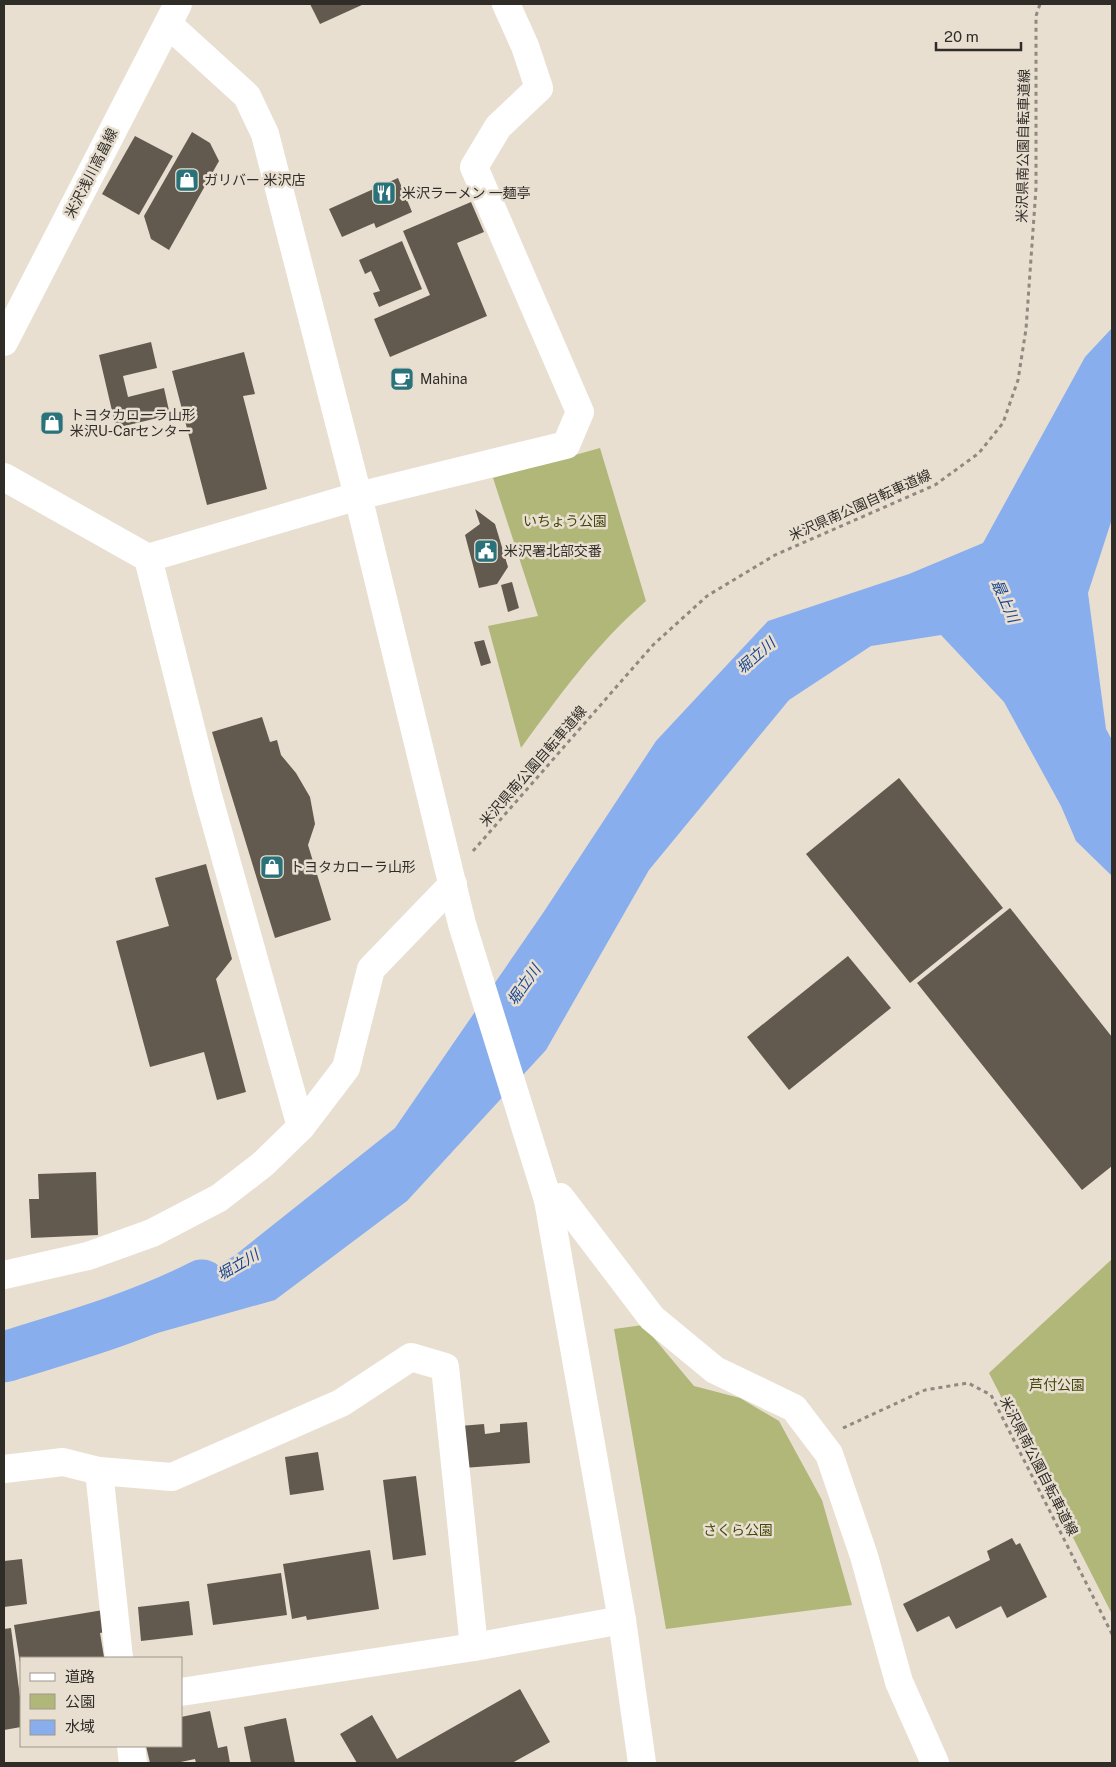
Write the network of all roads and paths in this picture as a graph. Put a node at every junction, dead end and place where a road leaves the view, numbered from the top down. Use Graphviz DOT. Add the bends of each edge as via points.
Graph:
graph roads {
  1 [pos="506,4"];
  2 [pos="1040,4"];
  3 [pos="173,14"];
  4 [pos="4,342"];
  5 [pos="4,476"];
  6 [pos="358,496"];
  7 [pos="148,558"];
  8 [pos="472,852"];
  9 [pos="453,884"];
  10 [pos="301,1127"];
  11 [pos="548,1200"];
  12 [pos="4,1275"];
  13 [pos="840,1429"];
  14 [pos="4,1470"];
  15 [pos="99,1470"];
  16 [pos="622,1620"];
  17 [pos="1112,1634"];
  18 [pos="474,1647"];
  19 [pos="119,1657"];
  20 [pos="182,1692"];
  21 [pos="131,1747"];
  22 [pos="133,1763"];
  23 [pos="642,1763"];
  24 [pos="935,1763"];
  1 -- 6 [label="street" via="539,88 498,127 474,167 580,412 566,446"];
  2 -- 8 [label="path, 米沢県南公園自転車道線" via="1036,16 1036,188 1026,329 1018,380 1003,423 979,453 935,485 775,555 707,596 653,645"];
  3 -- 4 [label="street, 米沢浅川高畠線"];
  3 -- 6 [label="street" via="247,96 265,134"];
  5 -- 7 [label="street"];
  6 -- 7 [label="street"];
  6 -- 9 [label="street"];
  7 -- 10 [label="street" via="206,792"];
  9 -- 10 [label="street" via="371,969 346,1068"];
  9 -- 11 [label="street" via="462,924"];
  10 -- 12 [label="street" via="263,1164 219,1198 152,1233 88,1256"];
  11 -- 16 [label="street"];
  11 -- 24 [label="street" via="560,1197 652,1318 715,1370 794,1408 829,1454 864,1556 899,1682"];
  13 -- 17 [label="path, 米沢県南公園自転車道線" via="925,1390 968,1384 991,1395"];
  14 -- 15 [label="street" via="63,1462"];
  15 -- 18 [label="street" via="172,1477 341,1403 411,1357 445,1368"];
  15 -- 19 [label="street"];
  16 -- 18 [label="street"];
  16 -- 23 [label="street"];
  18 -- 20 [label="street"];
  21 -- 22 [label="street"];
}
